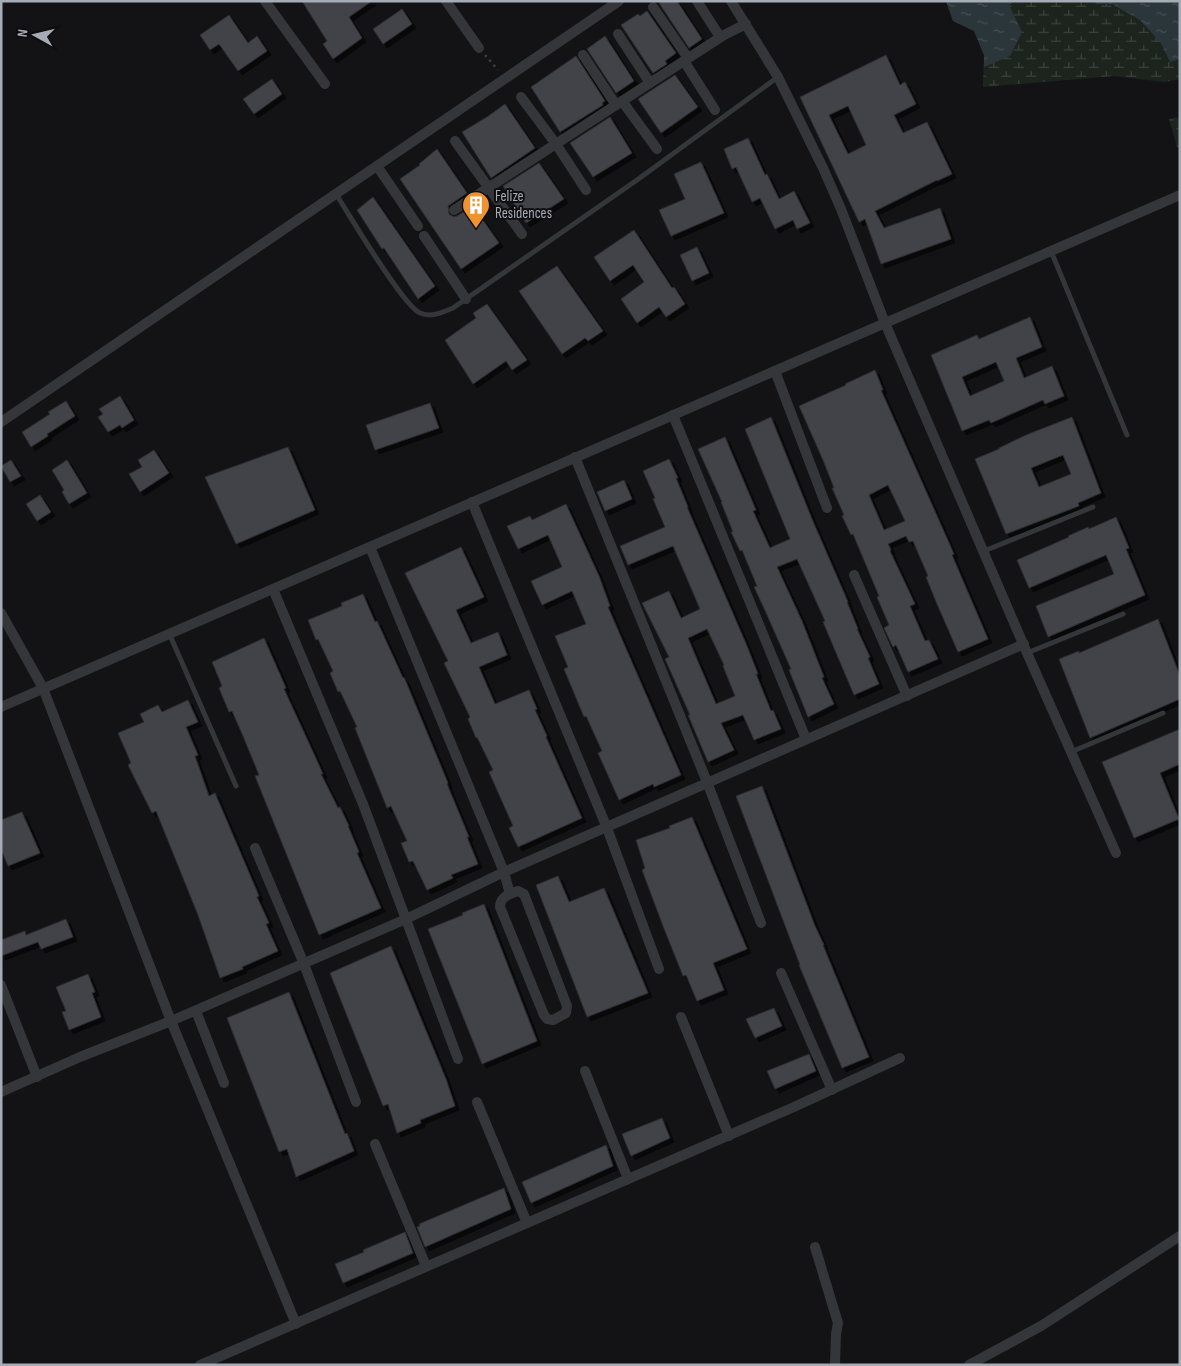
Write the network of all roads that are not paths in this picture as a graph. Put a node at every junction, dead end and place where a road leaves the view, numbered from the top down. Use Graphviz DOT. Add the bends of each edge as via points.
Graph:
graph roads {
  1 [pos="265,1"];
  2 [pos="446,1"];
  3 [pos="620,1"];
  4 [pos="697,1"];
  5 [pos="731,1"];
  6 [pos="653,6"];
  7 [pos="746,24"];
  8 [pos="618,34"];
  9 [pos="720,37"];
  10 [pos="479,48"];
  11 [pos="583,56"];
  12 [pos="686,59"];
  13 [pos="778,77"];
  14 [pos="650,83"];
  15 [pos="325,84"];
  16 [pos="521,97"];
  17 [pos="619,103"];
  18 [pos="715,110"];
  19 [pos="455,142"];
  20 [pos="556,144"];
  21 [pos="657,149"];
  22 [pos="377,166"];
  23 [pos="489,188"];
  24 [pos="586,190"];
  25 [pos="336,194"];
  26 [pos="1180,195"];
  27 [pos="454,210"];
  28 [pos="418,226"];
  29 [pos="522,234"];
  30 [pos="424,236"];
  31 [pos="1051,251"];
  32 [pos="466,299"];
  33 [pos="885,322"];
  34 [pos="775,371"];
  35 [pos="673,415"];
  36 [pos="1,422"];
  37 [pos="1127,435"];
  38 [pos="575,457"];
  39 [pos="472,502"];
  40 [pos="1093,507"];
  41 [pos="827,508"];
  42 [pos="370,547"];
  43 [pos="984,551"];
  44 [pos="854,575"];
  45 [pos="273,589"];
  46 [pos="1,613"];
  47 [pos="1123,614"];
  48 [pos="170,634"];
  49 [pos="1026,648"];
  50 [pos="43,688"];
  51 [pos="907,696"];
  52 [pos="1,707"];
  53 [pos="1163,714"];
  54 [pos="806,739"];
  55 [pos="1071,752"];
  56 [pos="707,782"];
  57 [pos="236,786"];
  58 [pos="608,828"];
  59 [pos="255,848"];
  60 [pos="1116,853"];
  61 [pos="504,872"];
  62 [pos="510,894"];
  63 [pos="406,919"];
  64 [pos="761,924"];
  65 [pos="304,964"];
  66 [pos="659,970"];
  67 [pos="781,973"];
  68 [pos="1,985"];
  69 [pos="196,1010"];
  70 [pos="681,1017"];
  71 [pos="171,1021"];
  72 [pos="900,1058"];
  73 [pos="458,1059"];
  74 [pos="585,1071"];
  75 [pos="37,1077"];
  76 [pos="224,1083"];
  77 [pos="832,1090"];
  78 [pos="1,1092"];
  79 [pos="356,1102"];
  80 [pos="477,1102"];
  81 [pos="729,1136"];
  82 [pos="375,1144"];
  83 [pos="628,1179"];
  84 [pos="527,1223"];
  85 [pos="1180,1236"];
  86 [pos="815,1247"];
  87 [pos="426,1266"];
  88 [pos="296,1324"];
  89 [pos="200,1365"];
  90 [pos="835,1365"];
  91 [pos="969,1365"];
  1 -- 15 [label="street"];
  2 -- 10 [label="street"];
  3 -- 22 [label="street"];
  4 -- 9 [label="street"];
  5 -- 7 [label="street"];
  6 -- 12 [label="street"];
  7 -- 9 [label="street"];
  7 -- 13 [label="street"];
  8 -- 14 [label="street"];
  9 -- 12 [label="street"];
  11 -- 17 [label="street"];
  12 -- 14 [label="street"];
  12 -- 18 [label="street"];
  13 -- 32 [label="lane"];
  13 -- 33 [label="street" via="841,209"];
  14 -- 17 [label="street"];
  16 -- 20 [label="street"];
  17 -- 20 [label="street"];
  17 -- 21 [label="street"];
  19 -- 23 [label="street"];
  20 -- 23 [label="street"];
  20 -- 24 [label="street"];
  22 -- 25 [label="street"];
  22 -- 28 [label="street"];
  23 -- 27 [label="street"];
  23 -- 29 [label="street"];
  25 -- 32 [label="lane" via="413,309 428,315 438,314"];
  25 -- 36 [label="street"];
  26 -- 31 [label="street"];
  30 -- 32 [label="street"];
  31 -- 33 [label="street"];
  31 -- 37 [label="lane"];
  33 -- 34 [label="street"];
  33 -- 43 [label="street"];
  34 -- 35 [label="street"];
  34 -- 41 [label="street"];
  35 -- 38 [label="street"];
  35 -- 54 [label="street"];
  38 -- 39 [label="street"];
  38 -- 56 [label="street"];
  39 -- 42 [label="street"];
  39 -- 58 [label="street"];
  40 -- 43 [label="lane"];
  42 -- 45 [label="street"];
  42 -- 61 [label="street"];
  43 -- 49 [label="street"];
  44 -- 51 [label="street"];
  45 -- 48 [label="street"];
  45 -- 63 [label="street"];
  46 -- 50 [label="street"];
  47 -- 49 [label="lane"];
  48 -- 50 [label="street"];
  48 -- 57 [label="lane"];
  49 -- 51 [label="street"];
  49 -- 55 [label="street"];
  50 -- 52 [label="street"];
  50 -- 71 [label="street"];
  51 -- 54 [label="street"];
  53 -- 55 [label="lane"];
  54 -- 56 [label="street"];
  55 -- 60 [label="street"];
  56 -- 58 [label="street"];
  56 -- 64 [label="street"];
  58 -- 61 [label="street"];
  58 -- 66 [label="street"];
  59 -- 65 [label="street"];
  61 -- 62 [label="street"];
  61 -- 63 [label="street"];
  62 -- 62 [label="street" via="502,898 500,907 544,1016 553,1020 566,1013 566,1006 524,894 518,891"];
  63 -- 65 [label="street"];
  63 -- 73 [label="street"];
  65 -- 69 [label="street"];
  65 -- 79 [label="street"];
  67 -- 77 [label="street"];
  68 -- 75 [label="street"];
  69 -- 71 [label="street"];
  69 -- 76 [label="street"];
  70 -- 81 [label="street"];
  71 -- 75 [label="street"];
  71 -- 88 [label="street"];
  72 -- 77 [label="street"];
  74 -- 83 [label="street"];
  75 -- 78 [label="street"];
  77 -- 81 [label="street"];
  80 -- 84 [label="street"];
  81 -- 83 [label="street"];
  82 -- 87 [label="street"];
  83 -- 84 [label="street"];
  84 -- 87 [label="street"];
  85 -- 91 [label="street" via="1041,1326"];
  86 -- 90 [label="street" via="838,1323"];
  87 -- 88 [label="street"];
  88 -- 89 [label="street"];
}
